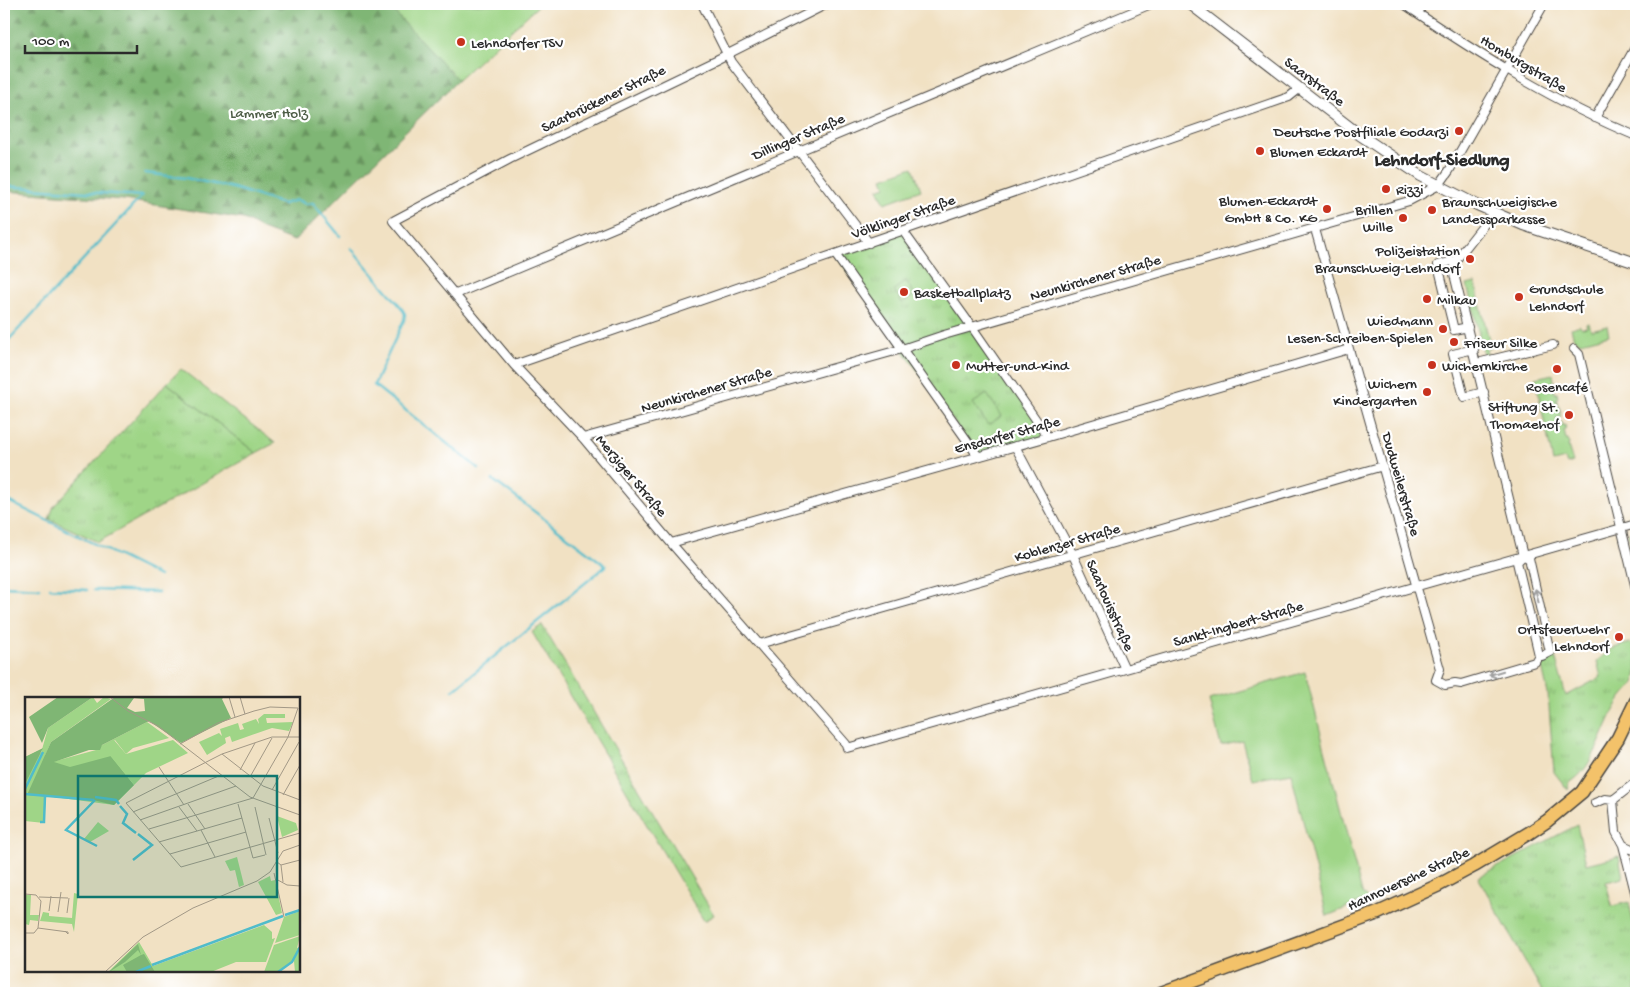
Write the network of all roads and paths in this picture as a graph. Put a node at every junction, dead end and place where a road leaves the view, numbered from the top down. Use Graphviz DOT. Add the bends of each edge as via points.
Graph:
graph roads {
  1 [pos="702,4"];
  2 [pos="827,4"];
  3 [pos="1151,4"];
  4 [pos="1190,4"];
  5 [pos="1404,4"];
  6 [pos="1423,4"];
  7 [pos="1544,4"];
  8 [pos="1418,13"];
  9 [pos="1636,46"];
  10 [pos="727,54"];
  11 [pos="1507,70"];
  12 [pos="1299,89"];
  13 [pos="1595,118"];
  14 [pos="1636,136"];
  15 [pos="799,151"];
  16 [pos="1439,185"];
  17 [pos="1493,212"];
  18 [pos="393,222"];
  19 [pos="1315,229"];
  20 [pos="903,231"];
  21 [pos="869,243"];
  22 [pos="835,254"];
  23 [pos="1456,260"];
  24 [pos="1636,263"];
  25 [pos="456,294"];
  26 [pos="972,326"];
  27 [pos="1468,327"];
  28 [pos="1553,345"];
  29 [pos="902,348"];
  30 [pos="1349,349"];
  31 [pos="1474,349"];
  32 [pos="1574,349"];
  33 [pos="514,364"];
  34 [pos="1477,364"];
  35 [pos="1484,392"];
  36 [pos="1048,437"];
  37 [pos="583,438"];
  38 [pos="1015,446"];
  39 [pos="978,456"];
  40 [pos="1382,466"];
  41 [pos="1636,524"];
  42 [pos="1621,528"];
  43 [pos="671,543"];
  44 [pos="1073,555"];
  45 [pos="1523,556"];
  46 [pos="1417,586"];
  47 [pos="1636,589"];
  48 [pos="759,644"];
  49 [pos="1539,655"];
  50 [pos="1126,669"];
  51 [pos="1636,704"];
  52 [pos="847,748"];
  53 [pos="1636,782"];
  54 [pos="1613,800"];
  55 [pos="1595,803"];
  56 [pos="1623,845"];
  57 [pos="1636,852"];
  58 [pos="1634,878"];
  59 [pos="1636,896"];
  60 [pos="1161,993"];
  1 -- 10 [label="street"];
  2 -- 10 [label="street, Saarbrückener Straße"];
  3 -- 15 [label="street, Dillinger Straße"];
  4 -- 12 [label="street, Saarstraße"];
  5 -- 8 [label="street, Homburgstraße"];
  6 -- 8 [label="street"];
  7 -- 11 [label="street"];
  8 -- 11 [label="street, Homburgstraße"];
  9 -- 13 [label="street"];
  10 -- 15 [label="street"];
  10 -- 18 [label="street, Saarbrückener Straße" via="510,159"];
  11 -- 13 [label="street, Homburgstraße"];
  11 -- 16 [label="street"];
  12 -- 16 [label="street, Saarstraße" via="1391,157"];
  12 -- 20 [label="street, Völklinger Straße" via="1288,97"];
  13 -- 14 [label="street, Homburgstraße"];
  15 -- 21 [label="street"];
  15 -- 25 [label="street, Dillinger Straße"];
  16 -- 17 [label="street, Saarstraße"];
  16 -- 19 [label="street, Neunkirchener Straße" via="1409,202"];
  17 -- 23 [label="street"];
  17 -- 24 [label="street"];
  18 -- 25 [label="street, Merziger Straße"];
  19 -- 26 [label="street, Neunkirchener Straße"];
  19 -- 30 [label="street, Dudweilerstraße"];
  20 -- 21 [label="street, Völklinger Straße"];
  20 -- 26 [label="street"];
  21 -- 22 [label="street, Völklinger Straße"];
  22 -- 29 [label="street"];
  22 -- 33 [label="street, Völklinger Straße"];
  23 -- 27 [label="street" via="1454,274"];
  23 -- 27 [label="street" via="1438,265 1454,330"];
  25 -- 33 [label="street, Merziger Straße"];
  26 -- 29 [label="street, Neunkirchener Straße"];
  26 -- 36 [label="street"];
  27 -- 31 [label="street"];
  28 -- 34 [label="street"];
  29 -- 37 [label="street, Neunkirchener Straße"];
  29 -- 39 [label="street"];
  30 -- 36 [label="street, Ensdorfer Straße"];
  30 -- 40 [label="street, Dudweilerstraße"];
  31 -- 34 [label="street"];
  31 -- 35 [label="street" via="1453,354 1464,396"];
  32 -- 42 [label="street" via="1579,354"];
  33 -- 37 [label="street, Merziger Straße"];
  34 -- 35 [label="street"];
  35 -- 45 [label="street"];
  36 -- 38 [label="street, Ensdorfer Straße"];
  37 -- 43 [label="street, Merziger Straße"];
  38 -- 39 [label="street, Ensdorfer Straße"];
  38 -- 44 [label="street, Saarlouisstraße"];
  39 -- 43 [label="street, Ensdorfer Straße"];
  40 -- 44 [label="street, Koblenzer Straße"];
  40 -- 46 [label="street, Dudweilerstraße"];
  41 -- 42 [label="street, Sankt-Ingbert-Straße"];
  42 -- 45 [label="street, Sankt-Ingbert-Straße"];
  42 -- 47 [label="street"];
  43 -- 48 [label="street, Merziger Straße"];
  44 -- 48 [label="street, Koblenzer Straße"];
  44 -- 50 [label="street, Saarlouisstraße"];
  45 -- 46 [label="street, Sankt-Ingbert-Straße"];
  45 -- 49 [label="street" via="1517,562"];
  49 -- 45 [label="street, one-way" via="1550,652 1529,558"];
  49 -- 46 [label="street, Dudweilerstraße, one-way" via="1535,662 1461,684 1445,685 1436,680 1440,669"];
  46 -- 50 [label="street, Sankt-Ingbert-Straße"];
  48 -- 52 [label="street, Merziger Straße"];
  50 -- 52 [label="street, Sankt-Ingbert-Straße"];
  51 -- 60 [label="main road, Hannoversche Straße" via="1582,792 1547,821 1497,852 1439,885 1378,913"];
  53 -- 54 [label="street"];
  54 -- 55 [label="street"];
  54 -- 56 [label="street" via="1616,832"];
  56 -- 57 [label="street"];
  56 -- 58 [label="street"];
  58 -- 59 [label="street"];
}
